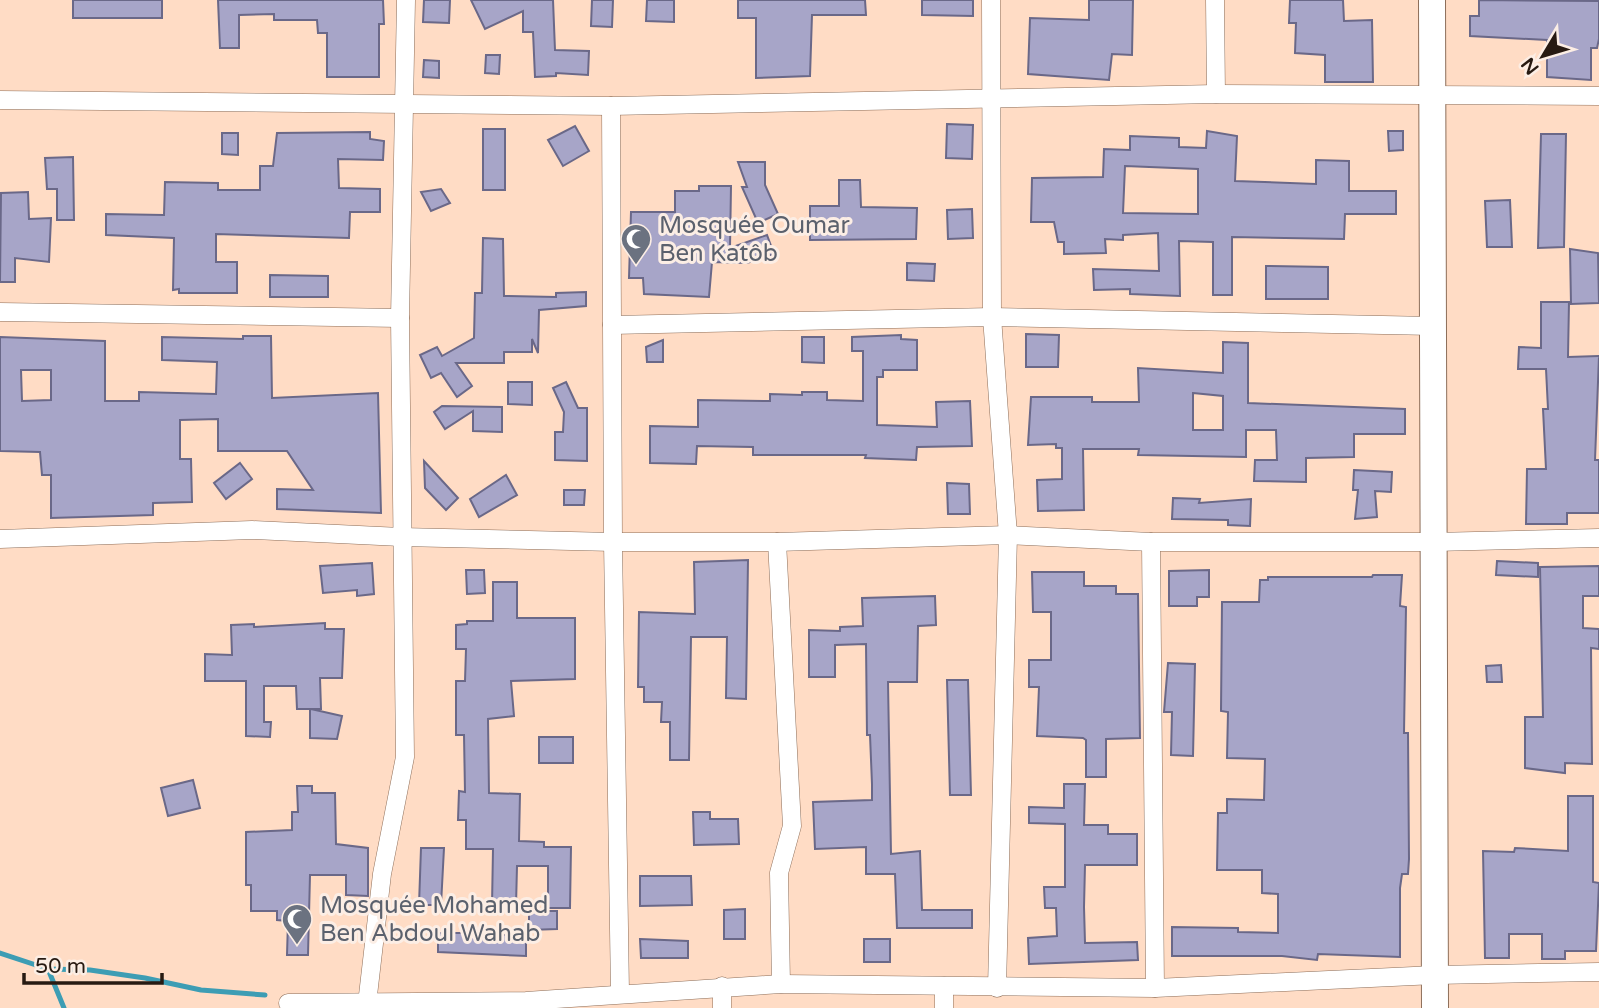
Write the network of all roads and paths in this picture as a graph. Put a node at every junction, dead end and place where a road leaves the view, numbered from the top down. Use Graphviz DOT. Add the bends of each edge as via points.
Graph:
graph roads {
  1 [pos="406,0"];
  2 [pos="991,0"];
  3 [pos="1215,0"];
  4 [pos="1432,0"];
  5 [pos="1216,94"];
  6 [pos="1432,95"];
  7 [pos="1599,96"];
  8 [pos="0,100"];
  9 [pos="990,100"];
  10 [pos="405,105"];
  11 [pos="611,106"];
  12 [pos="0,312"];
  13 [pos="400,317"];
  14 [pos="992,317"];
  15 [pos="612,325"];
  16 [pos="1433,326"];
  17 [pos="1008,536"];
  18 [pos="401,537"];
  19 [pos="1599,538"];
  20 [pos="0,539"];
  21 [pos="613,542"];
  22 [pos="777,542"];
  23 [pos="1152,542"];
  24 [pos="1434,542"];
  25 [pos="1599,972"];
  26 [pos="1435,975"];
  27 [pos="781,984"];
  28 [pos="722,986"];
  29 [pos="944,986"];
  30 [pos="997,988"];
  31 [pos="1155,988"];
  32 [pos="620,993"];
  33 [pos="288,1003"];
  34 [pos="586,1003"];
  35 [pos="367,1004"];
  36 [pos="527,1005"];
  37 [pos="722,1008"];
  38 [pos="944,1008"];
  39 [pos="1435,1008"];
  1 -- 10 [label="street"];
  2 -- 9 [label="street"];
  3 -- 5 [label="street"];
  4 -- 6 [label="street"];
  5 -- 6 [label="street"];
  5 -- 9 [label="street"];
  6 -- 7 [label="street"];
  6 -- 16 [label="street"];
  8 -- 10 [label="street"];
  9 -- 11 [label="street"];
  9 -- 14 [label="street"];
  10 -- 11 [label="street"];
  10 -- 13 [label="street"];
  11 -- 15 [label="street"];
  12 -- 13 [label="street"];
  13 -- 18 [label="street"];
  14 -- 15 [label="street"];
  14 -- 16 [label="street"];
  14 -- 17 [label="street"];
  15 -- 21 [label="street"];
  16 -- 24 [label="street"];
  17 -- 22 [label="street"];
  17 -- 23 [label="street"];
  17 -- 30 [label="street"];
  18 -- 20 [label="street" via="251,530"];
  18 -- 21 [label="street"];
  18 -- 35 [label="street" via="405,757 382,874"];
  19 -- 24 [label="street"];
  21 -- 22 [label="street"];
  21 -- 32 [label="street"];
  22 -- 27 [label="street" via="792,825 779,873"];
  23 -- 24 [label="street"];
  23 -- 31 [label="street"];
  24 -- 26 [label="street"];
  25 -- 26 [label="street"];
  26 -- 31 [label="street"];
  26 -- 39 [label="street"];
  27 -- 28 [label="street"];
  27 -- 29 [label="street"];
  28 -- 32 [label="street"];
  28 -- 37 [label="street"];
  29 -- 30 [label="street"];
  29 -- 38 [label="street"];
  30 -- 31 [label="street"];
  32 -- 34 [label="street"];
  33 -- 35 [label="street"];
  34 -- 36 [label="street"];
  35 -- 36 [label="street"];
}
